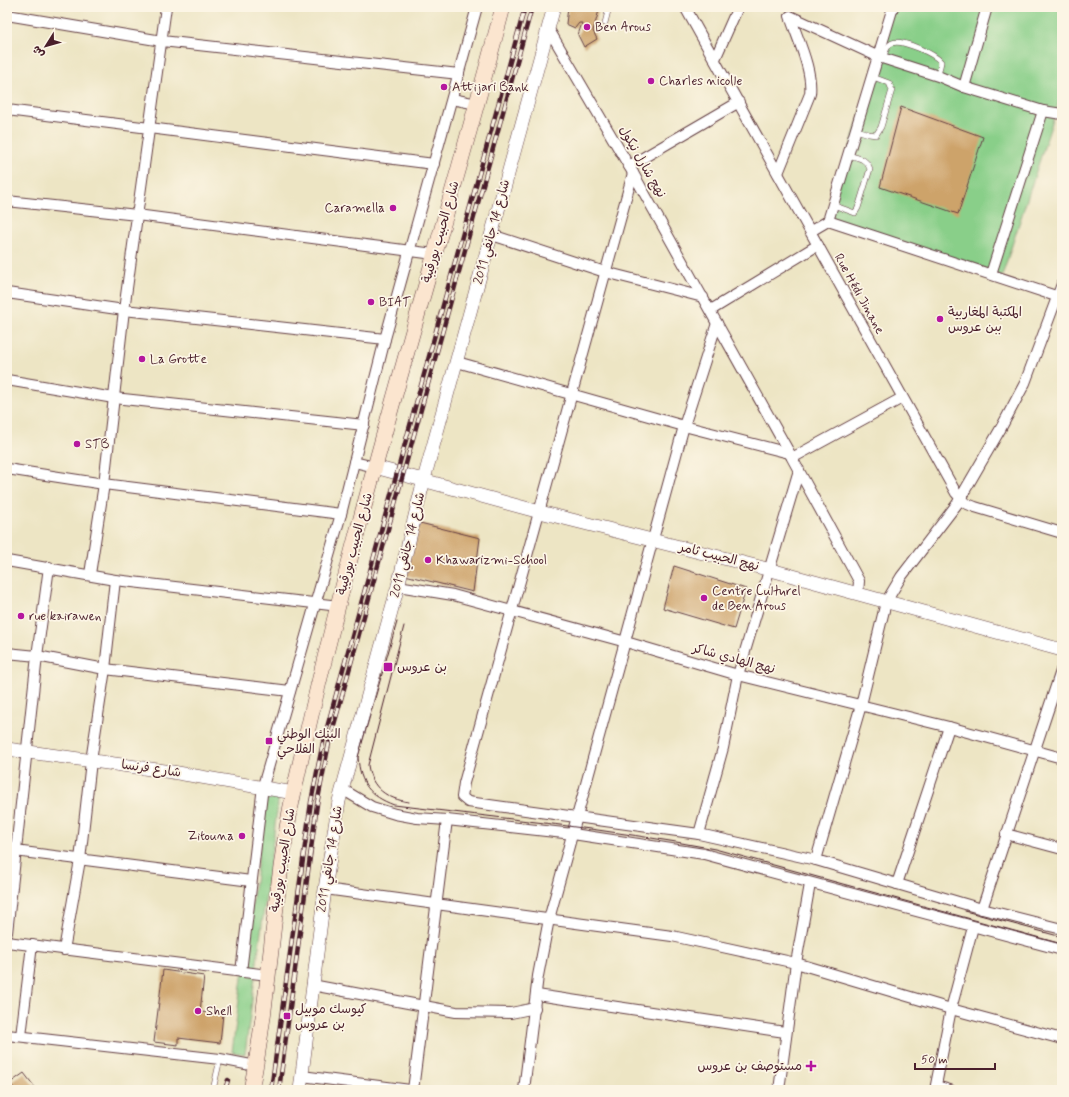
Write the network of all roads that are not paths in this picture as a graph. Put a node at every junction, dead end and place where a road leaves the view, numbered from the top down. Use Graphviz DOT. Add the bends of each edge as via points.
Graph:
graph roads {
  1 [pos="166,7"];
  2 [pos="477,7"];
  3 [pos="503,7"];
  4 [pos="554,7"];
  5 [pos="609,7"];
  6 [pos="685,7"];
  7 [pos="738,7"];
  8 [pos="893,7"];
  9 [pos="987,7"];
  10 [pos="788,11"];
  11 [pos="7,15"];
  12 [pos="604,23"];
  13 [pos="548,28"];
  14 [pos="162,41"];
  15 [pos="881,58"];
  16 [pos="715,59"];
  17 [pos="459,74"];
  18 [pos="938,76"];
  19 [pos="873,77"];
  20 [pos="964,87"];
  21 [pos="452,99"];
  22 [pos="739,102"];
  23 [pos="477,104"];
  24 [pos="7,110"];
  25 [pos="1043,111"];
  26 [pos="1062,114"];
  27 [pos="150,127"];
  28 [pos="856,130"];
  29 [pos="848,155"];
  30 [pos="434,164"];
  31 [pos="631,169"];
  32 [pos="778,173"];
  33 [pos="7,201"];
  34 [pos="833,206"];
  35 [pos="137,215"];
  36 [pos="828,221"];
  37 [pos="811,231"];
  38 [pos="492,235"];
  39 [pos="818,245"];
  40 [pos="409,251"];
  41 [pos="434,254"];
  42 [pos="605,272"];
  43 [pos="992,274"];
  44 [pos="1062,284"];
  45 [pos="7,293"];
  46 [pos="703,297"];
  47 [pos="1060,298"];
  48 [pos="124,310"];
  49 [pos="711,310"];
  50 [pos="717,323"];
  51 [pos="385,339"];
  52 [pos="457,362"];
  53 [pos="7,380"];
  54 [pos="572,393"];
  55 [pos="114,398"];
  56 [pos="902,398"];
  57 [pos="364,425"];
  58 [pos="684,426"];
  59 [pos="791,456"];
  60 [pos="354,462"];
  61 [pos="376,467"];
  62 [pos="7,469"];
  63 [pos="799,470"];
  64 [pos="424,479"];
  65 [pos="104,484"];
  66 [pos="960,499"];
  67 [pos="540,512"];
  68 [pos="340,514"];
  69 [pos="1062,533"];
  70 [pos="652,541"];
  71 [pos="7,561"];
  72 [pos="49,567"];
  73 [pos="771,570"];
  74 [pos="90,574"];
  75 [pos="115,580"];
  76 [pos="398,586"];
  77 [pos="858,594"];
  78 [pos="886,602"];
  79 [pos="314,603"];
  80 [pos="339,606"];
  81 [pos="510,611"];
  82 [pos="626,642"];
  83 [pos="1062,650"];
  84 [pos="7,653"];
  85 [pos="37,656"];
  86 [pos="105,668"];
  87 [pos="1062,668"];
  88 [pos="738,675"];
  89 [pos="290,691"];
  90 [pos="861,705"];
  91 [pos="948,727"];
  92 [pos="7,749"];
  93 [pos="28,751"];
  94 [pos="1034,751"];
  95 [pos="1062,758"];
  96 [pos="91,761"];
  97 [pos="263,786"];
  98 [pos="342,789"];
  99 [pos="294,793"];
  100 [pos="577,816"];
  101 [pos="447,820"];
  102 [pos="573,834"];
  103 [pos="699,834"];
  104 [pos="1006,834"];
  105 [pos="1062,849"];
  106 [pos="12,851"];
  107 [pos="80,860"];
  108 [pos="816,860"];
  109 [pos="251,880"];
  110 [pos="810,884"];
  111 [pos="898,884"];
  112 [pos="325,889"];
  113 [pos="437,903"];
  114 [pos="982,909"];
  115 [pos="550,919"];
  116 [pos="973,927"];
  117 [pos="1062,929"];
  118 [pos="7,933"];
  119 [pos="7,942"];
  120 [pos="32,945"];
  121 [pos="64,950"];
  122 [pos="1062,950"];
  123 [pos="796,963"];
  124 [pos="241,972"];
  125 [pos="268,975"];
  126 [pos="312,985"];
  127 [pos="537,995"];
  128 [pos="423,1004"];
  129 [pos="535,1008"];
  130 [pos="951,1009"];
  131 [pos="786,1032"];
  132 [pos="7,1035"];
  133 [pos="21,1036"];
  134 [pos="1062,1039"];
  135 [pos="220,1059"];
  136 [pos="256,1066"];
  137 [pos="302,1076"];
  138 [pos="935,1088"];
  139 [pos="213,1090"];
  140 [pos="251,1090"];
  141 [pos="300,1090"];
  142 [pos="412,1090"];
  143 [pos="524,1090"];
  144 [pos="779,1090"];
  145 [pos="950,1090"];
  1 -- 14 [label="street"];
  2 -- 17 [label="street"];
  3 -- 23 [label="main road, شارع الحبيب بورقيبة"];
  4 -- 13 [label="street, شارع 14 جانفي 2011"];
  5 -- 12 [label="lane"];
  6 -- 16 [label="street, Rue Hédi Jinane"];
  7 -- 16 [label="street"];
  8 -- 15 [label="street"];
  9 -- 20 [label="street"];
  10 -- 15 [label="street"];
  10 -- 32 [label="street" via="811,87"];
  11 -- 14 [label="street"];
  13 -- 31 [label="street, نهج شارل نيكول"];
  13 -- 38 [label="street, شارع 14 جانفي 2011"];
  14 -- 17 [label="street"];
  14 -- 27 [label="street"];
  15 -- 18 [label="street"];
  15 -- 18 [label="lane" via="888,46 894,42 904,44 937,55 941,62"];
  15 -- 19 [label="street"];
  16 -- 22 [label="street, Rue Hédi Jinane"];
  17 -- 21 [label="street"];
  18 -- 20 [label="street"];
  19 -- 28 [label="street"];
  19 -- 28 [label="lane" via="889,83 892,90 881,127 876,134"];
  20 -- 25 [label="street"];
  21 -- 23 [label="street"];
  21 -- 30 [label="street"];
  22 -- 31 [label="street"];
  22 -- 32 [label="street, Rue Hédi Jinane"];
  23 -- 41 [label="main road, شارع الحبيب بورقيبة"];
  24 -- 27 [label="street"];
  25 -- 26 [label="street"];
  25 -- 43 [label="street"];
  27 -- 30 [label="street"];
  27 -- 35 [label="street"];
  28 -- 29 [label="street"];
  29 -- 34 [label="street"];
  29 -- 34 [label="lane" via="864,160 870,169 855,213"];
  30 -- 40 [label="street"];
  31 -- 42 [label="street"];
  31 -- 46 [label="street, نهج شارل نيكول"];
  32 -- 37 [label="street, Rue Hédi Jinane"];
  33 -- 35 [label="street"];
  34 -- 36 [label="street"];
  35 -- 40 [label="street"];
  35 -- 48 [label="street"];
  36 -- 37 [label="street"];
  36 -- 43 [label="street"];
  37 -- 39 [label="street, Rue Hédi Jinane"];
  38 -- 42 [label="street"];
  38 -- 52 [label="street, شارع 14 جانفي 2011"];
  39 -- 49 [label="street"];
  39 -- 56 [label="street, Rue Hédi Jinane"];
  40 -- 41 [label="street"];
  40 -- 51 [label="street"];
  41 -- 61 [label="main road, شارع الحبيب بورقيبة"];
  42 -- 46 [label="street"];
  42 -- 54 [label="street"];
  43 -- 47 [label="street"];
  44 -- 47 [label="street"];
  45 -- 48 [label="street"];
  46 -- 49 [label="street, نهج شارل نيكول"];
  47 -- 66 [label="street" via="1025,383"];
  48 -- 51 [label="street"];
  48 -- 55 [label="street"];
  49 -- 50 [label="street, نهج شارل نيكول"];
  50 -- 58 [label="street"];
  50 -- 59 [label="street, نهج شارل نيكول"];
  51 -- 57 [label="street"];
  52 -- 54 [label="street"];
  52 -- 64 [label="street, شارع 14 جانفي 2011"];
  53 -- 55 [label="street"];
  54 -- 58 [label="street"];
  54 -- 67 [label="street"];
  55 -- 57 [label="street"];
  55 -- 65 [label="street"];
  56 -- 59 [label="street"];
  56 -- 66 [label="street, Rue Hédi Jinane"];
  57 -- 60 [label="street"];
  58 -- 59 [label="street"];
  58 -- 70 [label="street"];
  59 -- 63 [label="street, نهج شارل نيكول"];
  60 -- 61 [label="street"];
  60 -- 68 [label="street"];
  61 -- 64 [label="street, نهج الحبيب ثامر"];
  61 -- 80 [label="main road, شارع الحبيب بورقيبة"];
  62 -- 65 [label="street"];
  63 -- 73 [label="street"];
  63 -- 77 [label="street, نهج شارل نيكول" via="859,581"];
  64 -- 67 [label="street, نهج الحبيب ثامر"];
  64 -- 76 [label="street, شارع 14 جانفي 2011"];
  65 -- 68 [label="street"];
  65 -- 74 [label="street"];
  66 -- 69 [label="street" via="975,507"];
  66 -- 78 [label="street" via="901,577"];
  67 -- 70 [label="street, نهج الحبيب ثامر"];
  67 -- 81 [label="street"];
  68 -- 79 [label="street"];
  70 -- 73 [label="street, نهج الحبيب ثامر"];
  70 -- 82 [label="street"];
  71 -- 72 [label="street"];
  72 -- 74 [label="street"];
  72 -- 85 [label="street"];
  73 -- 77 [label="street, نهج الحبيب ثامر"];
  73 -- 88 [label="street"];
  74 -- 75 [label="street"];
  75 -- 79 [label="street"];
  75 -- 86 [label="street"];
  76 -- 81 [label="street, نهج الهادي شاكر" via="453,595"];
  76 -- 98 [label="street, شارع 14 جانفي 2011"];
  77 -- 78 [label="street, نهج الحبيب ثامر"];
  78 -- 83 [label="street, نهج الحبيب ثامر"];
  78 -- 90 [label="street"];
  79 -- 80 [label="street"];
  79 -- 89 [label="street"];
  80 -- 99 [label="main road, شارع الحبيب بورقيبة" via="315,697"];
  81 -- 82 [label="street, نهج الهادي شاكر"];
  81 -- 100 [label="street" via="462,797 468,802 490,806"];
  82 -- 88 [label="street, نهج الهادي شاكر"];
  82 -- 100 [label="street"];
  84 -- 85 [label="street"];
  85 -- 86 [label="street"];
  85 -- 93 [label="street"];
  86 -- 89 [label="street"];
  86 -- 96 [label="street"];
  87 -- 94 [label="street"];
  88 -- 90 [label="street, نهج الهادي شاكر"];
  88 -- 103 [label="street" via="723,748"];
  89 -- 97 [label="street"];
  90 -- 91 [label="street, نهج الهادي شاكر"];
  90 -- 108 [label="street"];
  91 -- 94 [label="street, نهج الهادي شاكر"];
  91 -- 111 [label="street"];
  92 -- 93 [label="street, شارع فرنسا"];
  93 -- 96 [label="street, شارع فرنسا"];
  93 -- 106 [label="street"];
  94 -- 95 [label="street, نهج الهادي شاكر"];
  94 -- 104 [label="street"];
  96 -- 97 [label="street, شارع فرنسا"];
  96 -- 107 [label="street"];
  97 -- 99 [label="street, شارع فرنسا"];
  97 -- 109 [label="street"];
  98 -- 101 [label="street" via="372,807 395,814"];
  98 -- 112 [label="street, شارع 14 جانفي 2011"];
  99 -- 125 [label="main road, شارع الحبيب بورقيبة" via="280,871"];
  100 -- 102 [label="street"];
  100 -- 103 [label="street"];
  101 -- 102 [label="street"];
  101 -- 113 [label="street"];
  102 -- 110 [label="street" via="704,854"];
  102 -- 115 [label="street"];
  103 -- 108 [label="street"];
  104 -- 105 [label="street"];
  104 -- 114 [label="street"];
  106 -- 107 [label="street"];
  106 -- 118 [label="street"];
  107 -- 109 [label="street"];
  107 -- 121 [label="street"];
  108 -- 111 [label="street"];
  109 -- 124 [label="street"];
  110 -- 116 [label="street"];
  110 -- 123 [label="street"];
  111 -- 114 [label="street"];
  112 -- 113 [label="street"];
  112 -- 126 [label="street, شارع 14 جانفي 2011"];
  113 -- 115 [label="street"];
  113 -- 128 [label="street"];
  114 -- 117 [label="street"];
  115 -- 123 [label="street" via="672,936"];
  115 -- 127 [label="street"];
  116 -- 122 [label="street"];
  116 -- 130 [label="street"];
  119 -- 120 [label="street"];
  120 -- 121 [label="street"];
  120 -- 133 [label="street"];
  121 -- 124 [label="street"];
  123 -- 130 [label="street"];
  123 -- 131 [label="street"];
  124 -- 125 [label="street"];
  125 -- 136 [label="main road, شارع الحبيب بورقيبة" via="264,1021"];
  126 -- 128 [label="street"];
  126 -- 137 [label="street, شارع 14 جانفي 2011"];
  127 -- 129 [label="street"];
  127 -- 131 [label="street"];
  128 -- 129 [label="street" via="477,1014 511,1013"];
  128 -- 142 [label="street"];
  129 -- 143 [label="street"];
  130 -- 134 [label="street"];
  130 -- 138 [label="street"];
  131 -- 144 [label="street"];
  132 -- 133 [label="street"];
  133 -- 135 [label="street"];
  135 -- 136 [label="street"];
  135 -- 139 [label="lane"];
  136 -- 140 [label="main road, شارع الحبيب بورقيبة"];
  137 -- 141 [label="street, شارع 14 جانفي 2011"];
  137 -- 142 [label="street"];
  138 -- 145 [label="street"];
}
